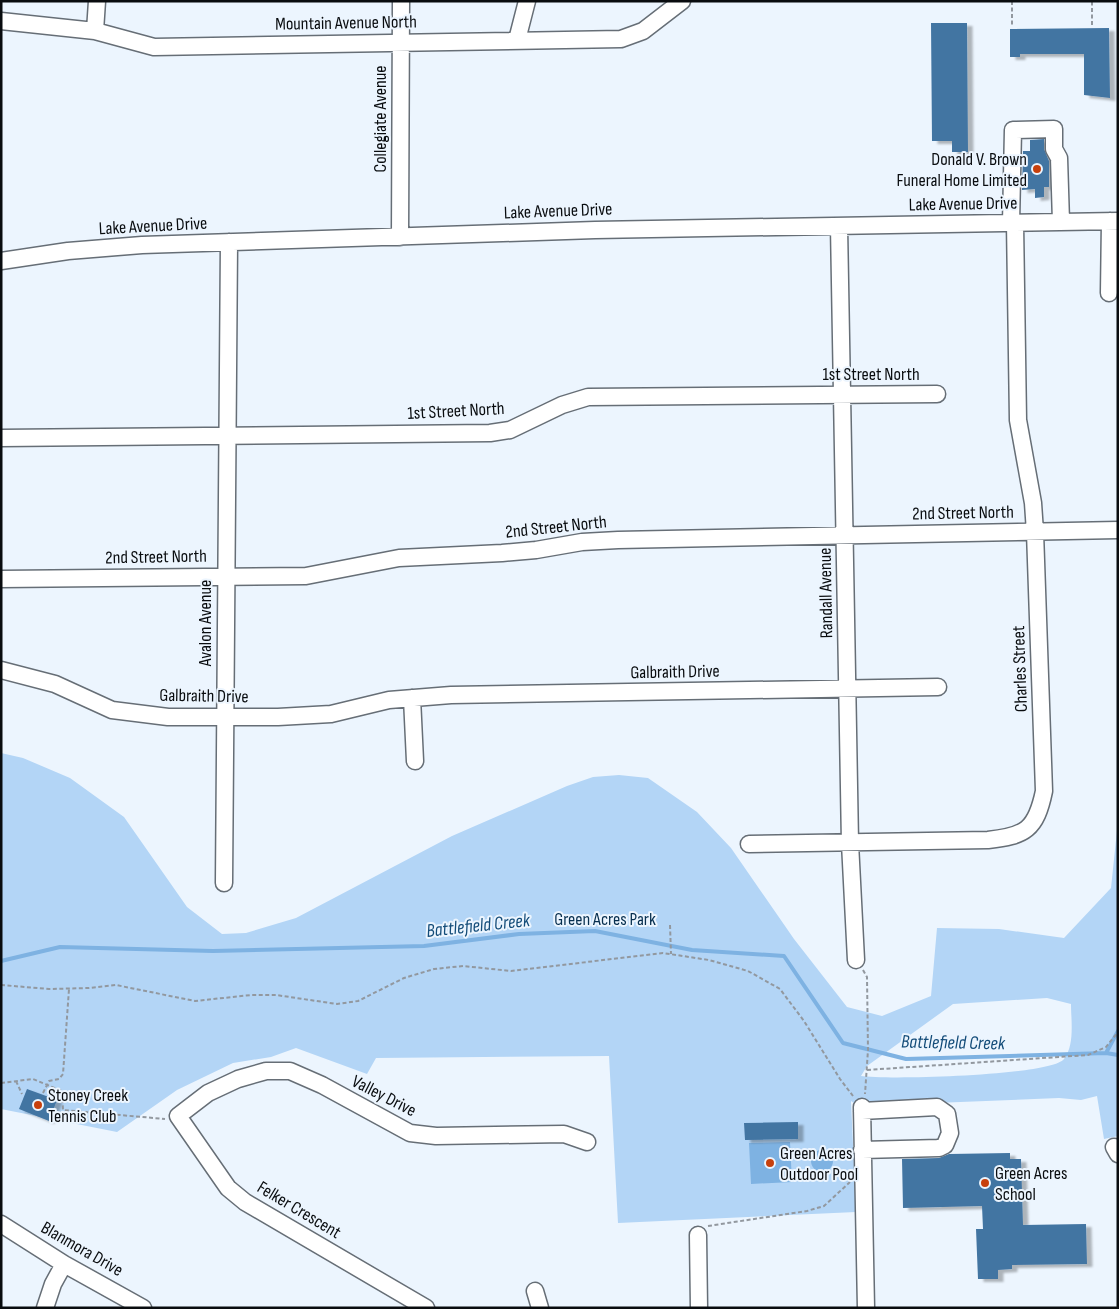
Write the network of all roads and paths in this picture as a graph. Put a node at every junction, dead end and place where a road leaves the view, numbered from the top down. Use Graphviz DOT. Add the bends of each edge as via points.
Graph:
graph roads {
  1 [pos="97,1"];
  2 [pos="401,1"];
  3 [pos="527,1"];
  4 [pos="682,1"];
  5 [pos="1012,1"];
  6 [pos="1092,1"];
  7 [pos="1,21"];
  8 [pos="1092,24"];
  9 [pos="1012,25"];
  10 [pos="95,32"];
  11 [pos="517,40"];
  12 [pos="400,42"];
  13 [pos="1114,221"];
  14 [pos="1061,222"];
  15 [pos="1013,223"];
  16 [pos="839,226"];
  17 [pos="400,237"];
  18 [pos="229,242"];
  19 [pos="1,261"];
  20 [pos="1108,293"];
  21 [pos="842,393"];
  22 [pos="937,394"];
  23 [pos="228,436"];
  24 [pos="1,438"];
  25 [pos="1118,530"];
  26 [pos="1035,532"];
  27 [pos="845,536"];
  28 [pos="225,576"];
  29 [pos="1,579"];
  30 [pos="1,670"];
  31 [pos="938,687"];
  32 [pos="847,690"];
  33 [pos="412,698"];
  34 [pos="225,717"];
  35 [pos="415,761"];
  36 [pos="850,843"];
  37 [pos="749,844"];
  38 [pos="224,883"];
  39 [pos="670,925"];
  40 [pos="671,954"];
  41 [pos="856,960"];
  42 [pos="1,986"];
  43 [pos="69,989"];
  44 [pos="1118,1032"];
  45 [pos="867,1070"];
  46 [pos="16,1081"];
  47 [pos="1,1083"];
  48 [pos="45,1086"];
  49 [pos="43,1093"];
  50 [pos="22,1094"];
  51 [pos="862,1109"];
  52 [pos="178,1116"];
  53 [pos="587,1142"];
  54 [pos="862,1150"];
  55 [pos="863,1171"];
  56 [pos="1,1224"];
  57 [pos="698,1235"];
  58 [pos="64,1264"];
  59 [pos="535,1291"];
  60 [pos="45,1308"];
  61 [pos="144,1308"];
  62 [pos="426,1308"];
  63 [pos="540,1308"];
  64 [pos="699,1308"];
  65 [pos="866,1308"];
  1 -- 10 [label="street"];
  2 -- 12 [label="street, Collegiate Avenue"];
  3 -- 11 [label="street"];
  4 -- 11 [label="street, Mountain Avenue North" via="643,32 621,39"];
  5 -- 9 [label="path"];
  6 -- 8 [label="path"];
  7 -- 10 [label="street, Mountain Avenue North"];
  10 -- 12 [label="street, Mountain Avenue North" via="154,47"];
  11 -- 12 [label="street, Mountain Avenue North"];
  12 -- 17 [label="street, Collegiate Avenue"];
  13 -- 14 [label="street, Lake Avenue Drive"];
  13 -- 20 [label="street"];
  14 -- 15 [label="street, Lake Avenue Drive"];
  14 -- 15 [label="street, Charles Street" via="1059,158 1054,149 1054,129 1013,130"];
  15 -- 16 [label="street, Lake Avenue Drive"];
  15 -- 26 [label="street, Charles Street" via="1018,420"];
  16 -- 17 [label="street, Lake Avenue Drive"];
  16 -- 21 [label="street, Randall Avenue"];
  17 -- 18 [label="street, Lake Avenue Drive"];
  18 -- 19 [label="street, Lake Avenue Drive" via="68,251"];
  18 -- 23 [label="street, Avalon Avenue"];
  21 -- 22 [label="street, 1st Street North"];
  21 -- 23 [label="street, 1st Street North" via="588,397 562,405 510,430 490,433"];
  21 -- 27 [label="street, Randall Avenue"];
  23 -- 24 [label="street, 1st Street North"];
  23 -- 28 [label="street, Avalon Avenue"];
  25 -- 26 [label="street, 2nd Street North"];
  26 -- 27 [label="street, 2nd Street North"];
  26 -- 36 [label="street, Charles Street" via="1044,792 1036,821 1026,831 1012,837"];
  27 -- 28 [label="street, 2nd Street North" via="582,542 536,550 399,558 306,576"];
  27 -- 32 [label="street, Randall Avenue"];
  28 -- 29 [label="street, 2nd Street North"];
  28 -- 34 [label="street, Avalon Avenue"];
  30 -- 34 [label="street, Galbraith Drive" via="55,684 112,710 168,717"];
  31 -- 32 [label="street, Galbraith Drive"];
  32 -- 33 [label="street, Galbraith Drive"];
  32 -- 36 [label="street, Randall Avenue"];
  33 -- 34 [label="street, Galbraith Drive" via="331,714"];
  33 -- 35 [label="street"];
  34 -- 38 [label="street, Avalon Avenue"];
  36 -- 37 [label="street, Charles Street"];
  36 -- 41 [label="street, Randall Avenue"];
  39 -- 40 [label="path"];
  40 -- 43 [label="path" via="511,970 463,966 434,969 404,978 358,1001 337,1004 276,995 195,1001 116,985"];
  40 -- 51 [label="path" via="748,970 780,989"];
  41 -- 45 [label="path" via="867,976"];
  42 -- 43 [label="path"];
  43 -- 48 [label="path" via="63,1074 59,1079 49,1080"];
  44 -- 45 [label="path" via="1106,1047 1088,1055"];
  45 -- 51 [label="path"];
  46 -- 47 [label="path"];
  46 -- 48 [label="path" via="33,1079"];
  46 -- 50 [label="path"];
  48 -- 49 [label="path"];
  48 -- 52 [label="path" via="62,1091 63,1110 172,1120"];
  51 -- 54 [label="street"];
  51 -- 54 [label="street" via="938,1107 947,1114 950,1133 945,1145 939,1148"];
  52 -- 53 [label="street, Valley Drive" via="208,1093 238,1079 266,1071 290,1072 322,1085 410,1133 436,1136 564,1134"];
  52 -- 62 [label="street, Felker Crescent" via="228,1188 245,1202"];
  54 -- 55 [label="street"];
  55 -- 57 [label="path" via="824,1206 706,1226"];
  55 -- 65 [label="street"];
  56 -- 58 [label="street, Blanmora Drive"];
  57 -- 64 [label="street"];
  58 -- 60 [label="street" via="52,1284"];
  58 -- 61 [label="street, Blanmora Drive"];
  59 -- 63 [label="street"];
}
